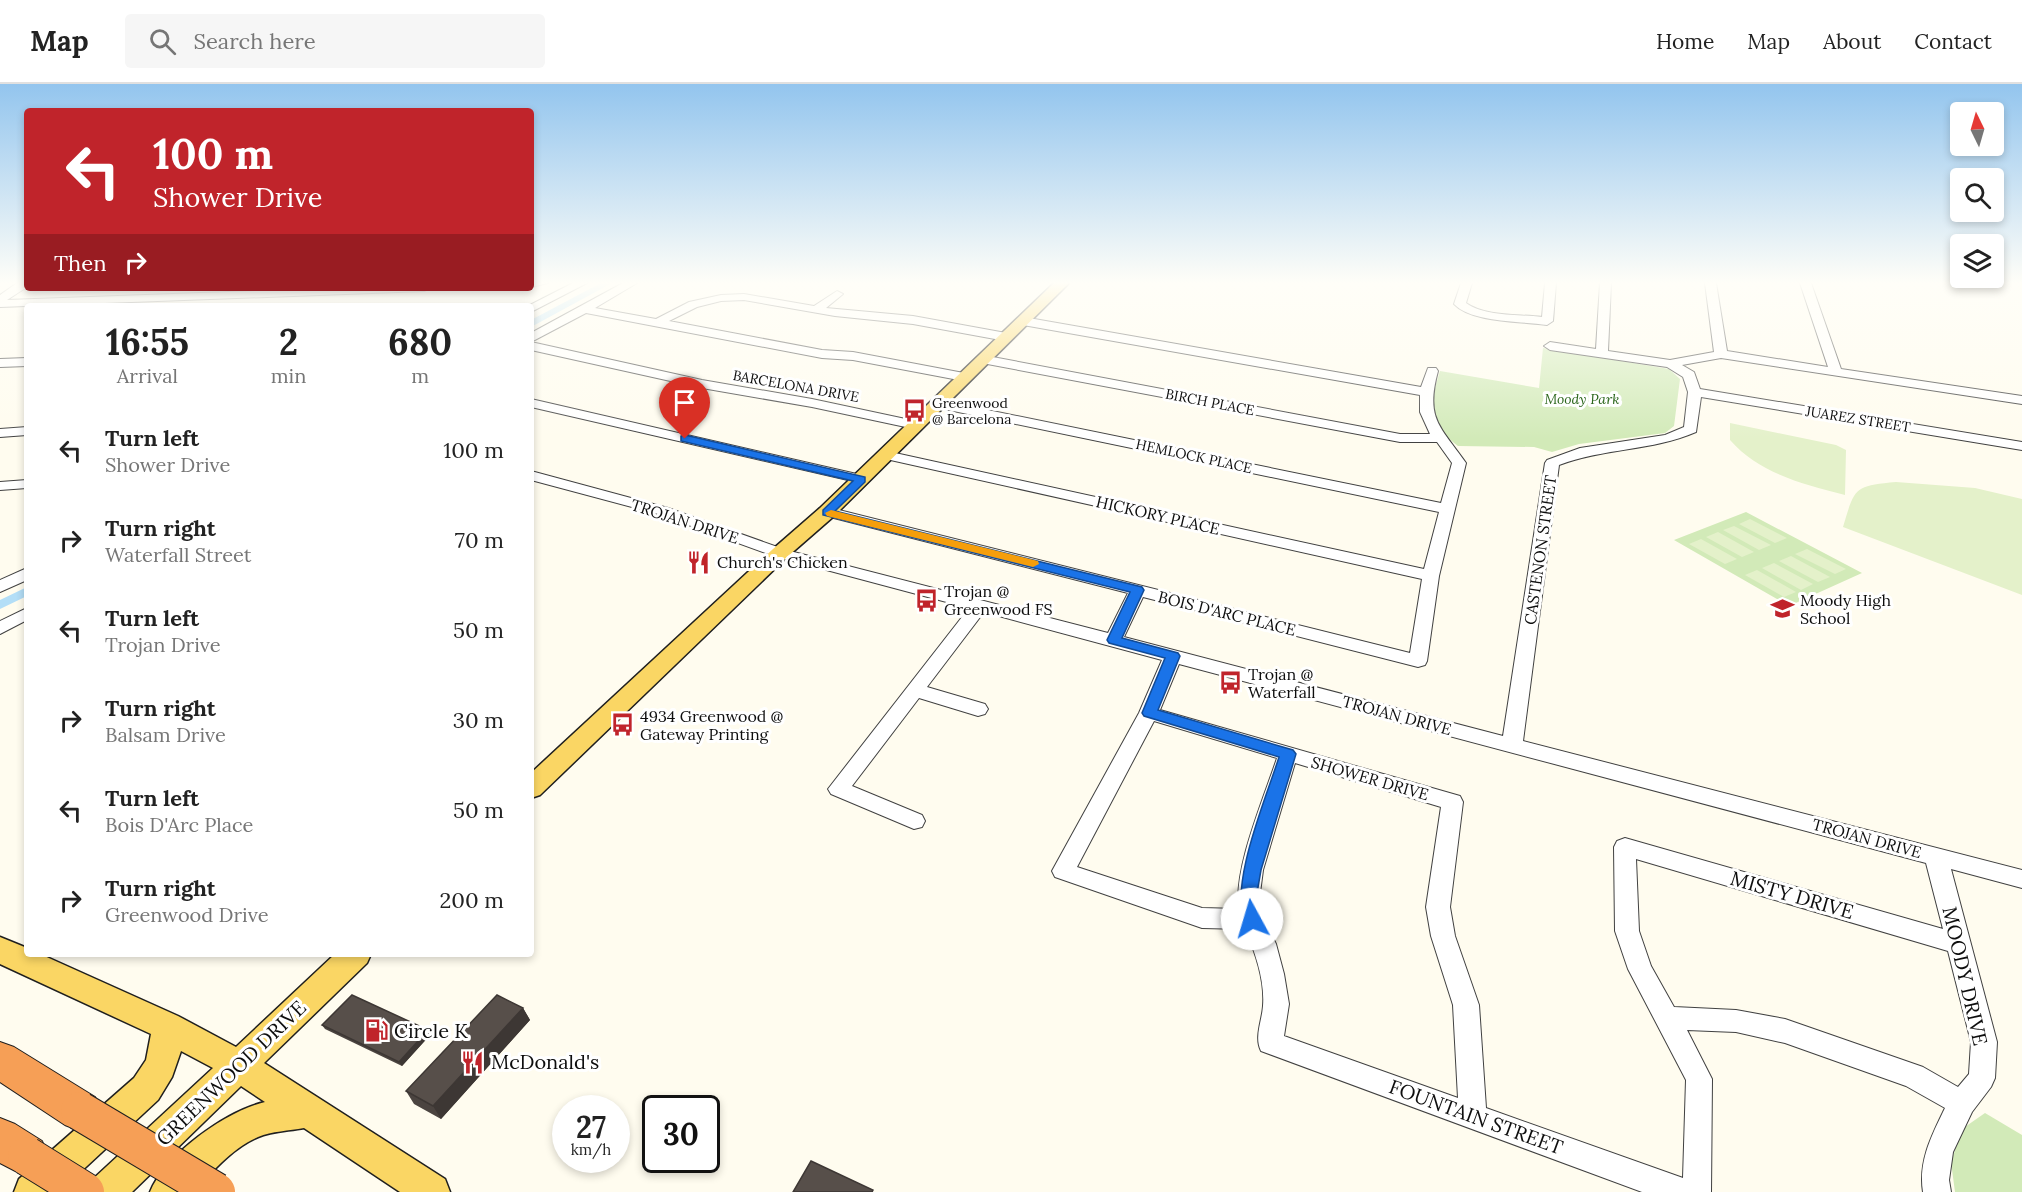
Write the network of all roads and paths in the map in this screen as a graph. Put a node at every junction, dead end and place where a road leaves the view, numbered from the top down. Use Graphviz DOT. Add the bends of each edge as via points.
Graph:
graph roads {
  1 [pos="719,335"];
  2 [pos="993,335"];
  3 [pos="1008,335"];
  4 [pos="1101,335"];
  5 [pos="1603,335"];
  6 [pos="1718,335"];
  7 [pos="1823,335"];
  8 [pos="1006,337"];
  9 [pos="534,346"];
  10 [pos="1550,346"];
  11 [pos="1602,354"];
  12 [pos="1721,354"];
  13 [pos="982,359"];
  14 [pos="24,362"];
  15 [pos="0,363"];
  16 [pos="1670,364"];
  17 [pos="1432,371"];
  18 [pos="1836,371"];
  19 [pos="964,377"];
  20 [pos="1425,392"];
  21 [pos="1695,392"];
  22 [pos="2022,400"];
  23 [pos="534,404"];
  24 [pos="939,404"];
  25 [pos="915,424"];
  26 [pos="24,431"];
  27 [pos="0,432"];
  28 [pos="1439,438"];
  29 [pos="2022,446"];
  30 [pos="886,454"];
  31 [pos="534,477"];
  32 [pos="861,479"];
  33 [pos="24,484"];
  34 [pos="0,486"];
  35 [pos="1448,509"];
  36 [pos="827,512"];
  37 [pos="780,553"];
  38 [pos="24,575"];
  39 [pos="1431,576"];
  40 [pos="0,587"];
  41 [pos="1138,590"];
  42 [pos="980,605"];
  43 [pos="24,615"];
  44 [pos="0,628"];
  45 [pos="1114,640"];
  46 [pos="1173,656"];
  47 [pos="915,690"];
  48 [pos="978,709"];
  49 [pos="1149,713"];
  50 [pos="1512,745"];
  51 [pos="1288,754"];
  52 [pos="534,785"];
  53 [pos="914,821"];
  54 [pos="1936,856"];
  55 [pos="2022,879"];
  56 [pos="1252,919"];
  57 [pos="1959,944"];
  58 [pos="0,950"];
  59 [pos="353,957"];
  60 [pos="1665,1018"];
  61 [pos="166,1026"];
  62 [pos="0,1060"];
  63 [pos="238,1065"];
  64 [pos="1962,1103"];
  65 [pos="305,1111"];
  66 [pos="1473,1115"];
  67 [pos="20,1162"];
  68 [pos="86,1192"];
  69 [pos="106,1192"];
  70 [pos="168,1192"];
  71 [pos="216,1192"];
  72 [pos="432,1192"];
  73 [pos="1681,1192"];
  74 [pos="1697,1192"];
  75 [pos="1937,1192"];
  1 -- 19 [label="street"];
  2 -- 8 [label="street"];
  3 -- 8 [label="main road"];
  4 -- 20 [label="street"];
  5 -- 11 [label="street"];
  6 -- 12 [label="street"];
  7 -- 18 [label="street"];
  8 -- 13 [label="main road"];
  9 -- 25 [label="street, BARCELONA DRIVE" via="702,384"];
  10 -- 11 [label="street"];
  11 -- 16 [label="street"];
  12 -- 16 [label="street"];
  12 -- 18 [label="street"];
  13 -- 19 [label="main road"];
  13 -- 28 [label="street, BIRCH PLACE" via="1400,438"];
  14 -- 15 [label="street"];
  16 -- 21 [label="street" via="1689,375"];
  17 -- 20 [label="street"];
  18 -- 22 [label="street"];
  19 -- 24 [label="main road"];
  20 -- 28 [label="street" via="1425,416"];
  21 -- 29 [label="street, JUAREZ STREET"];
  21 -- 50 [label="street, CASTENON STREET" via="1690,429 1668,439 1580,452 1552,463"];
  23 -- 32 [label="street"];
  24 -- 25 [label="main road"];
  24 -- 35 [label="street, HEMLOCK PLACE"];
  25 -- 30 [label="main road"];
  26 -- 27 [label="street"];
  28 -- 35 [label="street" via="1459,463"];
  30 -- 32 [label="main road"];
  30 -- 39 [label="street, HICKORY PLACE"];
  31 -- 37 [label="street, TROJAN DRIVE" via="663,511"];
  32 -- 36 [label="main road"];
  33 -- 34 [label="street"];
  35 -- 39 [label="street"];
  36 -- 37 [label="main road"];
  36 -- 41 [label="street, BOIS D'ARC PLACE"];
  37 -- 42 [label="street, TROJAN DRIVE"];
  37 -- 52 [label="main road"];
  38 -- 40 [label="street"];
  39 -- 41 [label="street, BOIS D'ARC PLACE" via="1418,661"];
  41 -- 45 [label="street"];
  42 -- 45 [label="street, TROJAN DRIVE"];
  42 -- 47 [label="street"];
  43 -- 44 [label="street"];
  45 -- 46 [label="street, TROJAN DRIVE"];
  46 -- 49 [label="street"];
  46 -- 50 [label="street, TROJAN DRIVE"];
  47 -- 48 [label="street"];
  47 -- 53 [label="street" via="837,789"];
  49 -- 51 [label="street, SHOWER DRIVE"];
  49 -- 56 [label="street" via="1063,871 1202,918"];
  50 -- 54 [label="street, TROJAN DRIVE"];
  51 -- 56 [label="street" via="1252,870 1248,893"];
  51 -- 66 [label="street, SHOWER DRIVE" via="1452,802 1438,907 1443,936 1466,1005"];
  54 -- 55 [label="street, TROJAN DRIVE"];
  54 -- 57 [label="street, MOODY DRIVE"];
  56 -- 66 [label="street, FOUNTAIN STREET" via="1272,974 1276,1004 1270,1043"];
  57 -- 60 [label="street, MISTY DRIVE" via="1625,847 1627,931 1640,969"];
  57 -- 64 [label="street, MOODY DRIVE" via="1984,1042 1982,1078"];
  58 -- 61 [label="main road"];
  59 -- 63 [label="main road, GREENWOOD DRIVE"];
  60 -- 64 [label="street" via="1736,1021 1785,1031 1914,1076"];
  60 -- 74 [label="street" via="1699,1079"];
  61 -- 63 [label="main road"];
  61 -- 67 [label="main road" via="166,1054 161,1070 146,1089"];
  62 -- 71 [label="highway, bridge"];
  63 -- 65 [label="main road"];
  63 -- 69 [label="main road, GREENWOOD DRIVE"];
  64 -- 75 [label="street, MOODY DRIVE" via="1939,1150"];
  65 -- 70 [label="main road" via="258,1121 239,1130 218,1144"];
  65 -- 72 [label="main road"];
  66 -- 73 [label="street, FOUNTAIN STREET"];
  67 -- 68 [label="highway, bridge"];
}
